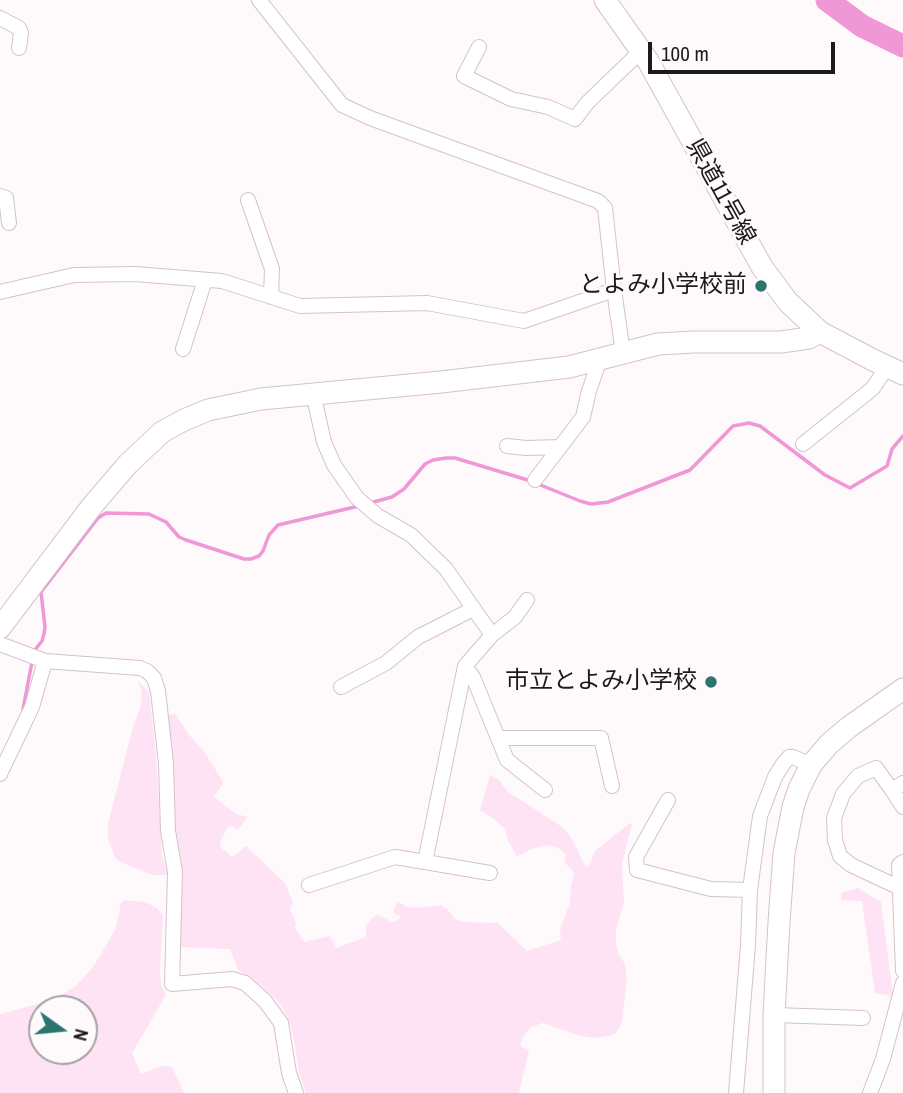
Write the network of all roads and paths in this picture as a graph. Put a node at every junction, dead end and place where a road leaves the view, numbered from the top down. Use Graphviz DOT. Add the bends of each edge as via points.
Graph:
graph roads {
  1 [pos="605,0"];
  2 [pos="261,1"];
  3 [pos="0,18"];
  4 [pos="479,47"];
  5 [pos="19,48"];
  6 [pos="641,51"];
  7 [pos="0,196"];
  8 [pos="248,200"];
  9 [pos="9,223"];
  10 [pos="205,280"];
  11 [pos="614,290"];
  12 [pos="0,292"];
  13 [pos="271,297"];
  14 [pos="820,332"];
  15 [pos="183,349"];
  16 [pos="623,353"];
  17 [pos="600,359"];
  18 [pos="895,370"];
  19 [pos="313,393"];
  20 [pos="803,444"];
  21 [pos="507,446"];
  22 [pos="560,447"];
  23 [pos="535,481"];
  24 [pos="527,600"];
  25 [pos="473,609"];
  26 [pos="0,628"];
  27 [pos="492,635"];
  28 [pos="0,644"];
  29 [pos="45,661"];
  30 [pos="465,666"];
  31 [pos="341,687"];
  32 [pos="903,689"];
  33 [pos="498,738"];
  34 [pos="811,765"];
  35 [pos="0,774"];
  36 [pos="612,786"];
  37 [pos="897,787"];
  38 [pos="545,790"];
  39 [pos="668,800"];
  40 [pos="903,807"];
  41 [pos="425,862"];
  42 [pos="903,862"];
  43 [pos="491,873"];
  44 [pos="309,886"];
  45 [pos="900,888"];
  46 [pos="750,890"];
  47 [pos="903,971"];
  48 [pos="903,983"];
  49 [pos="774,1015"];
  50 [pos="863,1018"];
  51 [pos="296,1093"];
  52 [pos="736,1093"];
  53 [pos="774,1093"];
  54 [pos="870,1093"];
  1 -- 6 [label="street, 県道11号線"];
  2 -- 11 [label="street" via="342,105 598,201 605,208"];
  3 -- 5 [label="street" via="19,28"];
  4 -- 6 [label="street" via="464,76 511,99 575,118"];
  6 -- 14 [label="street, 県道11号線" via="768,276"];
  7 -- 9 [label="street" via="6,198"];
  8 -- 13 [label="street" via="272,269"];
  10 -- 12 [label="street" via="74,275"];
  10 -- 13 [label="street"];
  10 -- 15 [label="street"];
  11 -- 13 [label="street" via="524,321 427,303 300,306"];
  11 -- 16 [label="street"];
  14 -- 16 [label="street" via="792,341 658,344"];
  14 -- 18 [label="street, 県道11号線"];
  16 -- 17 [label="street"];
  17 -- 19 [label="street" via="569,367"];
  17 -- 22 [label="street" via="583,417"];
  18 -- 20 [label="street"];
  19 -- 25 [label="street" via="324,442 357,498 411,535 446,569"];
  19 -- 26 [label="street" via="208,410 162,432 92,506"];
  21 -- 22 [label="street"];
  22 -- 23 [label="street"];
  24 -- 27 [label="street" via="515,617"];
  25 -- 27 [label="street"];
  25 -- 31 [label="street" via="418,637 386,663"];
  27 -- 30 [label="street"];
  28 -- 29 [label="street"];
  29 -- 35 [label="street" via="32,707"];
  29 -- 51 [label="street" via="140,668 154,678 175,872 172,984 232,979 245,983 281,1023"];
  30 -- 33 [label="street"];
  30 -- 41 [label="street"];
  32 -- 34 [label="street" via="840,734"];
  33 -- 36 [label="street" via="601,738"];
  33 -- 38 [label="street" via="507,760"];
  34 -- 46 [label="street" via="789,757 775,777 760,816"];
  34 -- 49 [label="street" via="796,798 786,839"];
  37 -- 40 [label="street"];
  37 -- 45 [label="street" via="876,768 858,776 843,794 834,818 840,856"];
  39 -- 46 [label="street" via="636,857 637,870 712,889"];
  41 -- 43 [label="street"];
  41 -- 44 [label="street" via="395,858"];
  42 -- 45 [label="street" via="899,865"];
  45 -- 47 [label="street"];
  46 -- 52 [label="street"];
  48 -- 54 [label="street"];
  49 -- 50 [label="street"];
  49 -- 53 [label="street"];
}
